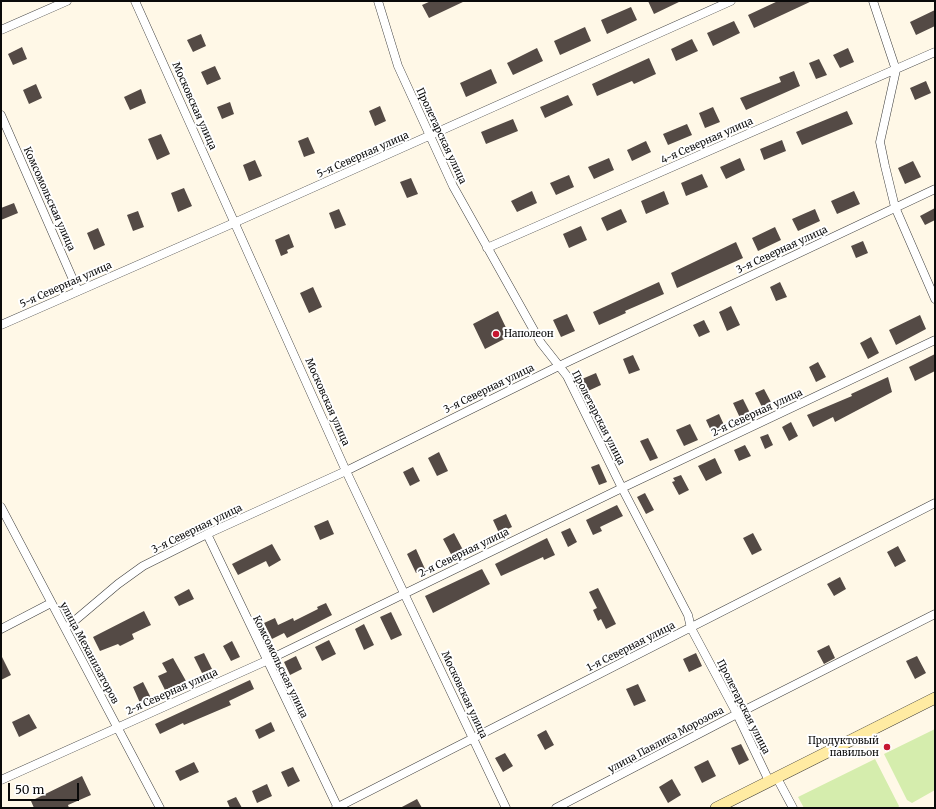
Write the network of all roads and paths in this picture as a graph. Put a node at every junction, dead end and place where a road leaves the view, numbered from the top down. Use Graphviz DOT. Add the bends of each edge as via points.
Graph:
graph roads {
  1 [pos="67,1"];
  2 [pos="135,1"];
  3 [pos="378,1"];
  4 [pos="732,1"];
  5 [pos="873,1"];
  6 [pos="1,30"];
  7 [pos="935,52"];
  8 [pos="896,70"];
  9 [pos="1,115"];
  10 [pos="428,136"];
  11 [pos="935,189"];
  12 [pos="894,207"];
  13 [pos="236,222"];
  14 [pos="486,248"];
  15 [pos="78,291"];
  16 [pos="935,299"];
  17 [pos="1,324"];
  18 [pos="935,340"];
  19 [pos="559,366"];
  20 [pos="346,471"];
  21 [pos="622,488"];
  22 [pos="935,503"];
  23 [pos="1,507"];
  24 [pos="207,534"];
  25 [pos="405,592"];
  26 [pos="51,603"];
  27 [pos="935,614"];
  28 [pos="1,628"];
  29 [pos="66,628"];
  30 [pos="691,628"];
  31 [pos="266,660"];
  32 [pos="935,698"];
  33 [pos="737,714"];
  34 [pos="118,727"];
  35 [pos="473,737"];
  36 [pos="773,779"];
  37 [pos="1,780"];
  38 [pos="160,808"];
  39 [pos="337,808"];
  40 [pos="506,808"];
  41 [pos="556,808"];
  42 [pos="716,808"];
  43 [pos="793,808"];
  1 -- 6 [label="street"];
  2 -- 13 [label="street, Московская улица"];
  3 -- 10 [label="street, Пролетарская улица" via="398,66"];
  4 -- 10 [label="street, 5-я Северная улица"];
  5 -- 8 [label="street"];
  7 -- 8 [label="street, 4-я Северная улица"];
  8 -- 12 [label="street" via="880,142"];
  8 -- 14 [label="street, 4-я Северная улица"];
  9 -- 15 [label="street, Комсомольская улица"];
  10 -- 13 [label="street, 5-я Северная улица"];
  10 -- 14 [label="street, Пролетарская улица"];
  11 -- 12 [label="street, 3-я Северная улица"];
  12 -- 16 [label="street"];
  12 -- 19 [label="street, 3-я Северная улица"];
  13 -- 15 [label="street, 5-я Северная улица"];
  13 -- 20 [label="street, Московская улица"];
  14 -- 19 [label="street, Пролетарская улица" via="540,343"];
  15 -- 17 [label="street, 5-я Северная улица"];
  18 -- 21 [label="street, 2-я Северная улица"];
  19 -- 20 [label="street, 3-я Северная улица"];
  19 -- 21 [label="street, Пролетарская улица" via="579,397"];
  20 -- 24 [label="street, 3-я Северная улица"];
  20 -- 25 [label="street, Московская улица"];
  21 -- 25 [label="street, 2-я Северная улица"];
  21 -- 30 [label="street, Пролетарская улица" via="688,615"];
  22 -- 30 [label="street, 1-я Северная улица"];
  23 -- 26 [label="street, улица Механизаторов"];
  24 -- 29 [label="street, 3-я Северная улица" via="137,571 87,608"];
  24 -- 31 [label="street, Комсомольская улица"];
  25 -- 31 [label="street, 2-я Северная улица"];
  25 -- 35 [label="street, Московская улица"];
  26 -- 28 [label="street"];
  26 -- 29 [label="street, улица Механизаторов"];
  27 -- 33 [label="street, улица Павлика Морозова"];
  29 -- 34 [label="street, улица Механизаторов"];
  30 -- 33 [label="street, Пролетарская улица"];
  30 -- 35 [label="street, 1-я Северная улица"];
  31 -- 34 [label="street, 2-я Северная улица"];
  31 -- 39 [label="street, Комсомольская улица"];
  32 -- 36 [label="street"];
  33 -- 36 [label="street, Пролетарская улица"];
  33 -- 41 [label="street, улица Павлика Морозова"];
  34 -- 37 [label="street, 2-я Северная улица"];
  34 -- 38 [label="street, улица Механизаторов"];
  35 -- 39 [label="street, 1-я Северная улица"];
  35 -- 40 [label="street, Московская улица"];
  36 -- 42 [label="street"];
  36 -- 43 [label="street, Пролетарская улица"];
}
